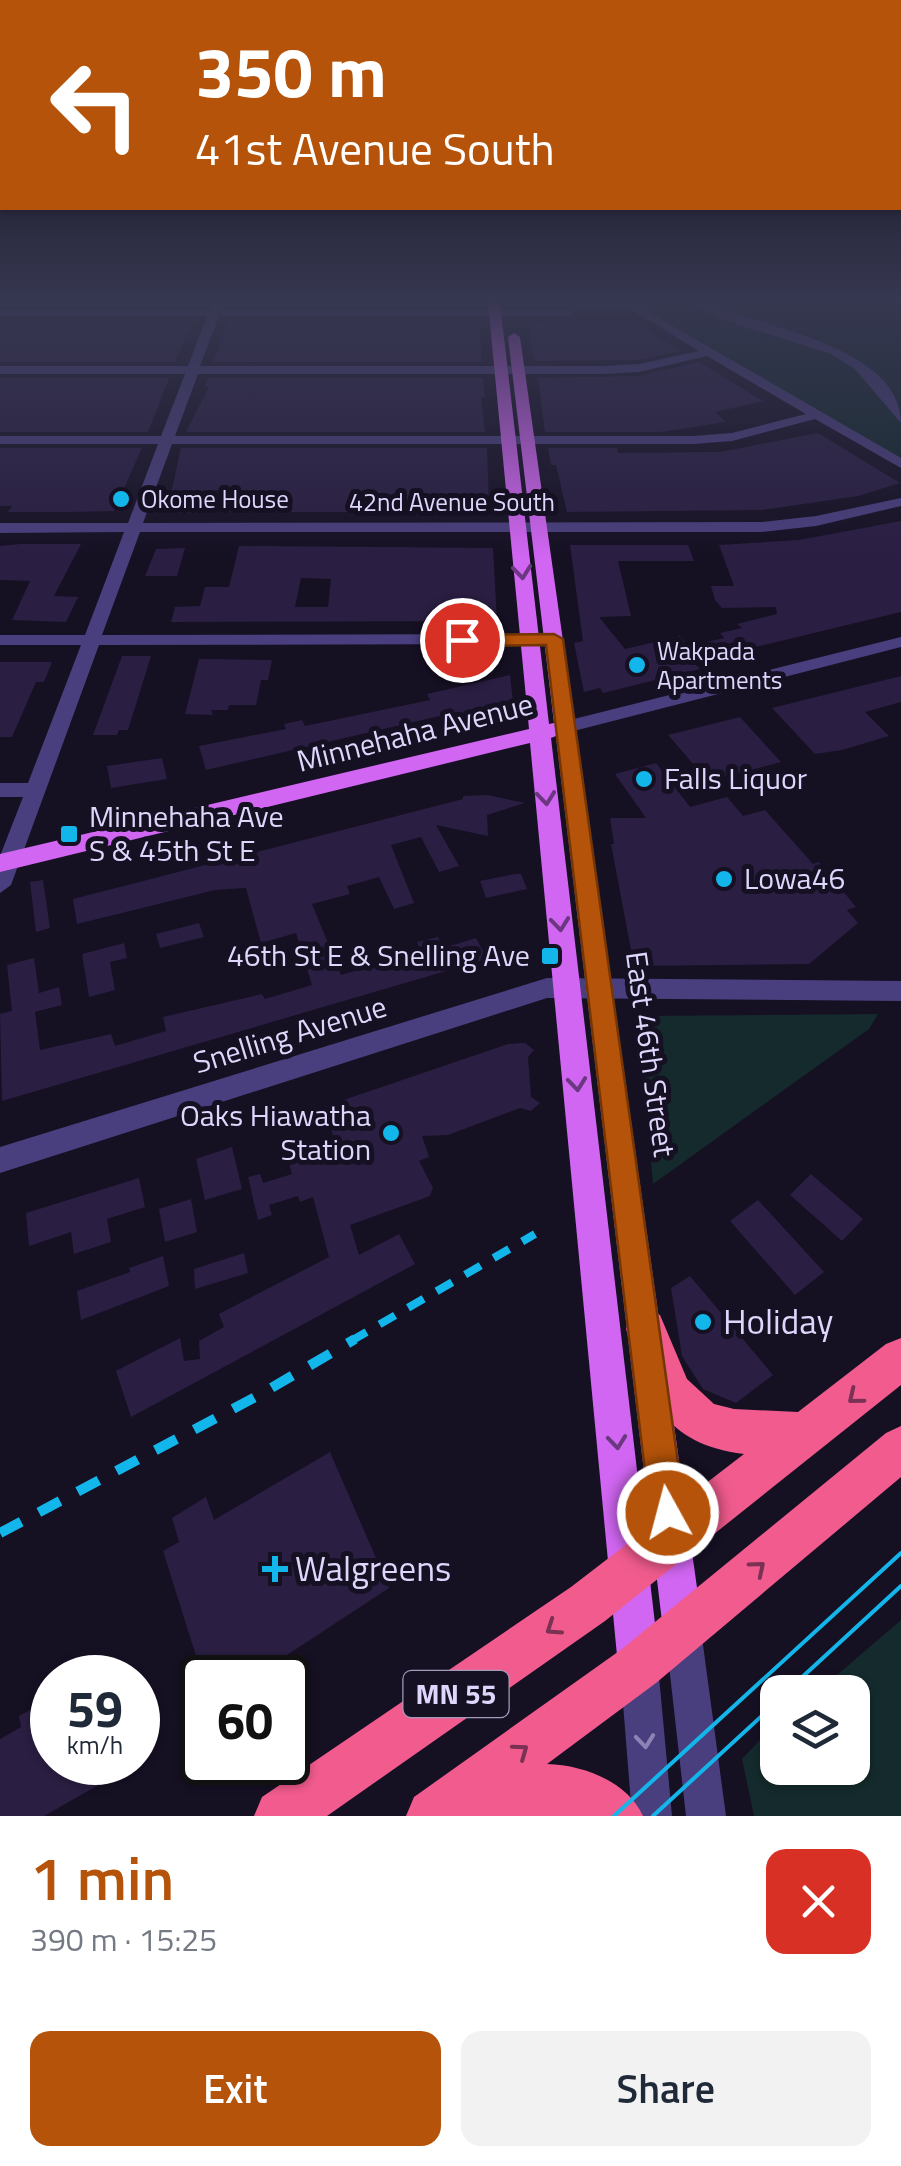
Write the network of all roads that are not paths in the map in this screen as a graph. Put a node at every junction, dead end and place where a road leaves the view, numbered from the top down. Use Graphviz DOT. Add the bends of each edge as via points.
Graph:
graph roads {
  1 [pos="186,388"];
  2 [pos="506,388"];
  3 [pos="519,388"];
  4 [pos="770,388"];
  5 [pos="883,388"];
  6 [pos="816,415"];
  7 [pos="901,419"];
  8 [pos="0,440"];
  9 [pos="167,440"];
  10 [pos="519,440"];
  11 [pos="901,464"];
  12 [pos="901,502"];
  13 [pos="0,528"];
  14 [pos="134,528"];
  15 [pos="518,528"];
  16 [pos="540,528"];
  17 [pos="554,639"];
  18 [pos="0,640"];
  19 [pos="92,640"];
  20 [pos="529,640"];
  21 [pos="901,642"];
  22 [pos="566,727"];
  23 [pos="539,734"];
  24 [pos="0,790"];
  25 [pos="36,790"];
  26 [pos="5,862"];
  27 [pos="0,885"];
  28 [pos="584,988"];
  29 [pos="901,990"];
  30 [pos="0,1160"];
  31 [pos="646,1328"];
  32 [pos="901,1359"];
  33 [pos="809,1434"];
  34 [pos="901,1448"];
  35 [pos="671,1543"];
  36 [pos="631,1570"];
  37 [pos="684,1630"];
  38 [pos="639,1666"];
  39 [pos="438,1812"];
  40 [pos="280,1816"];
  41 [pos="616,1816"];
  42 [pos="652,1816"];
  43 [pos="706,1816"];
  1 -- 9 [label="street"];
  2 -- 10 [label="main road, East 46th Street"];
  3 -- 10 [label="main road, East 46th Street"];
  4 -- 6 [label="street"];
  5 -- 7 [label="street"];
  6 -- 10 [label="street" via="716,438"];
  6 -- 11 [label="street"];
  8 -- 9 [label="street"];
  9 -- 10 [label="street"];
  9 -- 14 [label="street"];
  10 -- 15 [label="main road, East 46th Street"];
  10 -- 16 [label="main road, East 46th Street"];
  12 -- 16 [label="street, 42nd Avenue South" via="776,526"];
  13 -- 14 [label="street, 42nd Avenue South"];
  14 -- 15 [label="street, 42nd Avenue South"];
  14 -- 19 [label="street"];
  15 -- 16 [label="street, 42nd Avenue South"];
  15 -- 20 [label="main road, East 46th Street, one-way"];
  16 -- 17 [label="main road, East 46th Street"];
  17 -- 20 [label="street"];
  17 -- 22 [label="main road, East 46th Street"];
  18 -- 19 [label="street"];
  19 -- 20 [label="street"];
  19 -- 25 [label="street"];
  20 -- 23 [label="main road, East 46th Street"];
  21 -- 22 [label="street, Minnehaha Avenue"];
  22 -- 23 [label="main road, Minnehaha Avenue"];
  22 -- 28 [label="main road, East 46th Street"];
  23 -- 26 [label="main road, Minnehaha Avenue"];
  23 -- 28 [label="main road, East 46th Street, one-way"];
  24 -- 25 [label="street"];
  25 -- 26 [label="street"];
  26 -- 27 [label="street"];
  28 -- 29 [label="street, Snelling Avenue"];
  28 -- 30 [label="street, Snelling Avenue" via="547,988"];
  28 -- 31 [label="main road, East 46th Street"];
  28 -- 36 [label="main road, East 46th Street, one-way"];
  31 -- 33 [label="highway" via="672,1396 695,1416 747,1434"];
  31 -- 35 [label="main road, East 46th Street"];
  32 -- 33 [label="highway, MN 55, one-way"];
  33 -- 35 [label="highway, MN 55"];
  37 -- 34 [label="highway, MN 55, one-way"];
  35 -- 36 [label="highway, MN 55"];
  35 -- 37 [label="main road, East 46th Street"];
  36 -- 38 [label="main road, East 46th Street"];
  36 -- 40 [label="highway, MN 55, one-way"];
  37 -- 38 [label="highway, MN 55"];
  37 -- 43 [label="street, East 46th Street"];
  39 -- 38 [label="highway, MN 55, one-way"];
  38 -- 42 [label="street, East 46th Street, one-way"];
  39 -- 41 [label="highway" via="553,1788 598,1802"];
}
